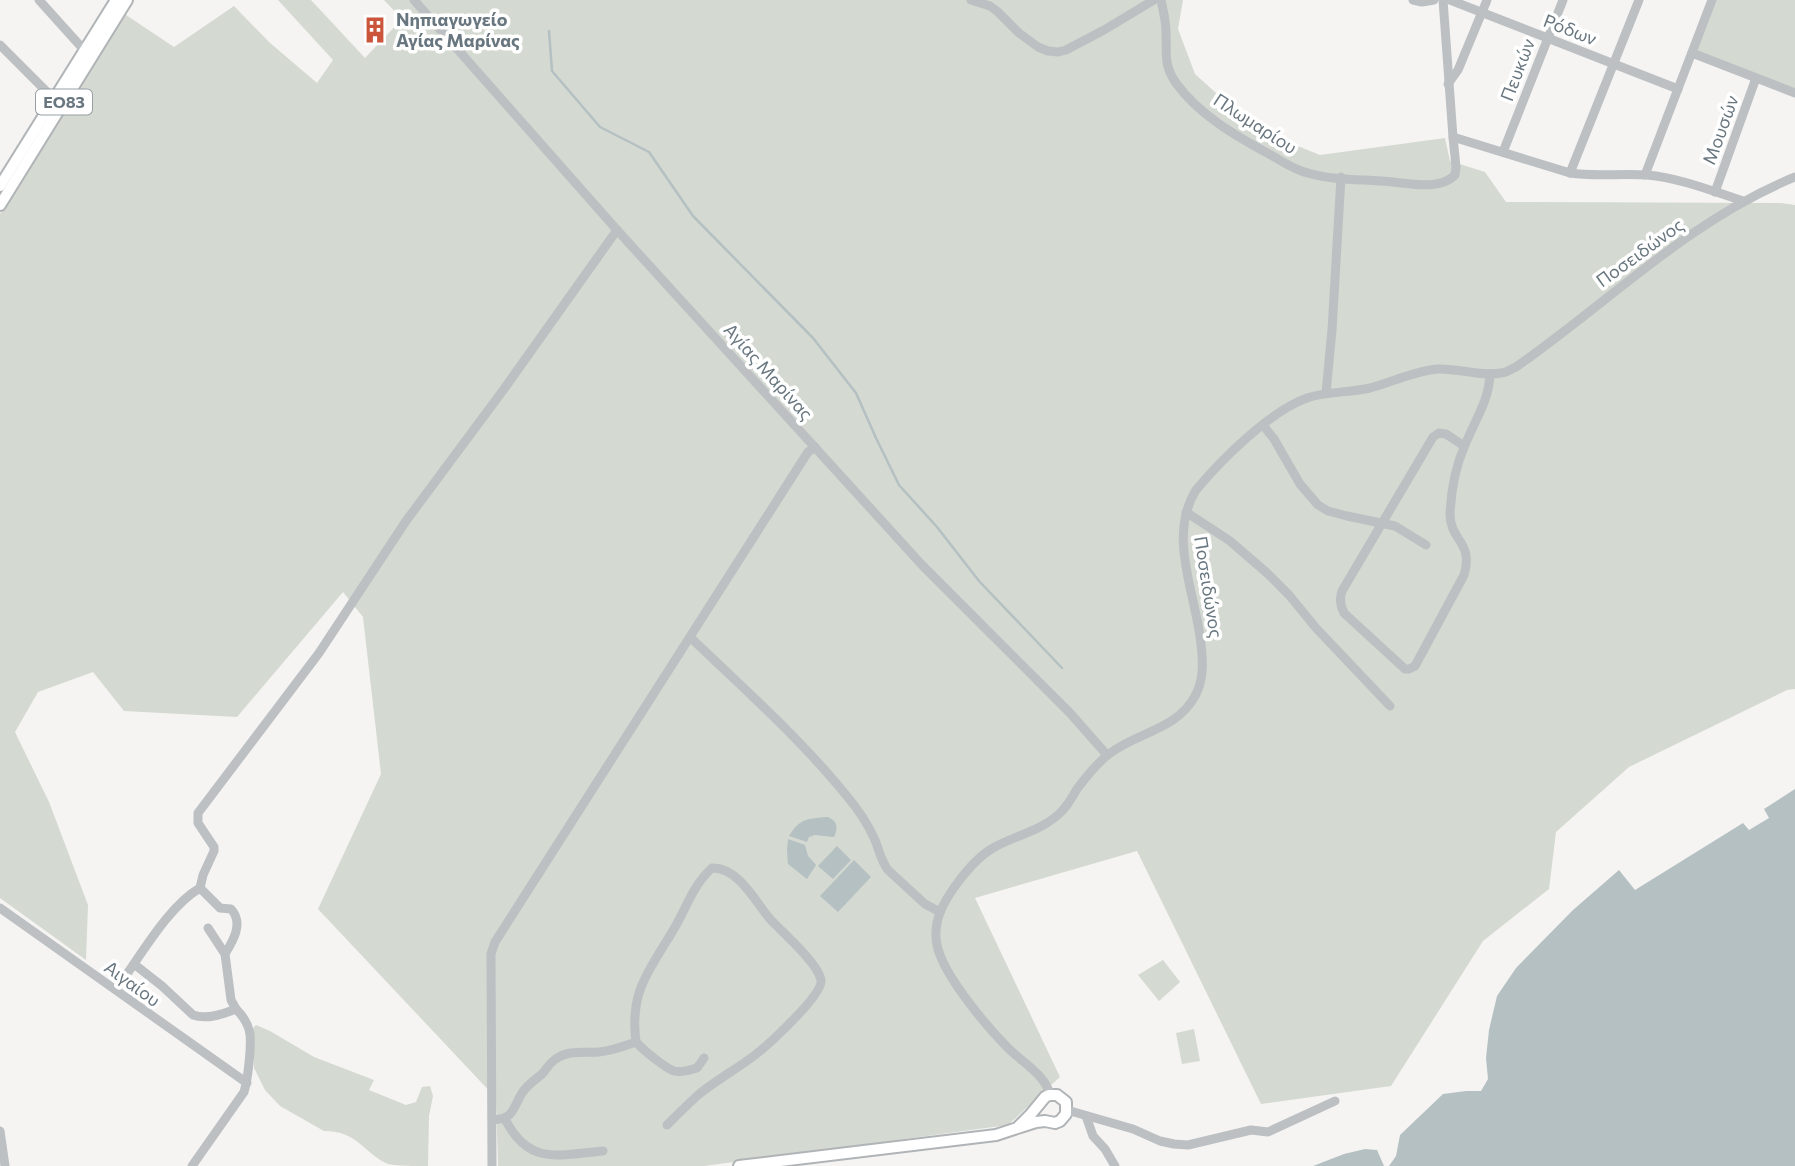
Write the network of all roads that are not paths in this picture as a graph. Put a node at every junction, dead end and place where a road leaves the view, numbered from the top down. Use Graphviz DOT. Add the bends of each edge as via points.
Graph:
graph roads {
  1 [pos="39,0"];
  2 [pos="116,0"];
  3 [pos="127,0"];
  4 [pos="414,0"];
  5 [pos="971,0"];
  6 [pos="1154,0"];
  7 [pos="1161,0"];
  8 [pos="1413,0"];
  9 [pos="1434,0"];
  10 [pos="1443,0"];
  11 [pos="1450,0"];
  12 [pos="1487,0"];
  13 [pos="1563,0"];
  14 [pos="1639,0"];
  15 [pos="1712,0"];
  16 [pos="1482,13"];
  17 [pos="1547,38"];
  18 [pos="0,45"];
  19 [pos="84,50"];
  20 [pos="1692,52"];
  21 [pos="1614,64"];
  22 [pos="1756,78"];
  23 [pos="1448,84"];
  24 [pos="1678,89"];
  25 [pos="1795,93"];
  26 [pos="54,99"];
  27 [pos="1453,137"];
  28 [pos="1503,152"];
  29 [pos="1570,173"];
  30 [pos="1645,175"];
  31 [pos="1794,176"];
  32 [pos="1341,177"];
  33 [pos="0,186"];
  34 [pos="1716,192"];
  35 [pos="1743,201"];
  36 [pos="0,205"];
  37 [pos="617,230"];
  38 [pos="1490,374"];
  39 [pos="1326,393"];
  40 [pos="1263,425"];
  41 [pos="1464,446"];
  42 [pos="815,447"];
  43 [pos="1186,512"];
  44 [pos="1383,522"];
  45 [pos="1426,544"];
  46 [pos="690,637"];
  47 [pos="1390,706"];
  48 [pos="1107,755"];
  49 [pos="200,888"];
  50 [pos="0,908"];
  51 [pos="940,912"];
  52 [pos="208,928"];
  53 [pos="225,954"];
  54 [pos="134,964"];
  55 [pos="122,981"];
  56 [pos="236,1009"];
  57 [pos="636,1042"];
  58 [pos="704,1058"];
  59 [pos="247,1083"];
  60 [pos="1050,1094"];
  61 [pos="1335,1101"];
  62 [pos="1039,1104"];
  63 [pos="1067,1110"];
  64 [pos="1086,1116"];
  65 [pos="505,1119"];
  66 [pos="493,1120"];
  67 [pos="1045,1121"];
  68 [pos="667,1125"];
  69 [pos="1017,1128"];
  70 [pos="0,1131"];
  71 [pos="603,1151"];
  72 [pos="5,1166"];
  73 [pos="192,1166"];
  74 [pos="492,1166"];
  75 [pos="739,1166"];
  76 [pos="1115,1166"];
  1 -- 19 [label="street"];
  2 -- 19 [label="main road, ΕΟ83"];
  3 -- 36 [label="main road, ΕΟ83"];
  4 -- 37 [label="street, Αγίας Μαρίνας"];
  5 -- 6 [label="street" via="990,6 1038,47 1058,52"];
  7 -- 32 [label="street, Πλωμαρίου" via="1170,74 1209,117 1305,173"];
  8 -- 9 [label="street"];
  10 -- 23 [label="street"];
  11 -- 16 [label="street, Ρόδων"];
  12 -- 16 [label="street"];
  13 -- 17 [label="street, Πευκών"];
  14 -- 21 [label="street"];
  15 -- 20 [label="street"];
  16 -- 17 [label="street, Ρόδων"];
  16 -- 23 [label="street"];
  17 -- 21 [label="street, Ρόδων"];
  17 -- 28 [label="street, Πευκών"];
  18 -- 26 [label="street"];
  19 -- 26 [label="main road, ΕΟ83"];
  20 -- 22 [label="street"];
  20 -- 24 [label="street"];
  21 -- 24 [label="street, Ρόδων"];
  21 -- 29 [label="street"];
  22 -- 25 [label="street"];
  22 -- 34 [label="street, Μουσών"];
  23 -- 27 [label="street"];
  24 -- 30 [label="street"];
  26 -- 33 [label="main road, ΕΟ83"];
  27 -- 28 [label="street"];
  27 -- 32 [label="street, Πλωμαρίου" via="1455,175 1443,184"];
  28 -- 29 [label="street"];
  29 -- 30 [label="street"];
  30 -- 34 [label="street"];
  31 -- 35 [label="street, Ποσειδώνος"];
  32 -- 39 [label="street"];
  34 -- 35 [label="street"];
  35 -- 38 [label="street, Ποσειδώνος" via="1662,255 1516,367"];
  37 -- 42 [label="street, Αγίας Μαρίνας"];
  37 -- 49 [label="street" via="406,521 319,653 198,813 198,823 214,847"];
  38 -- 39 [label="street, Ποσειδώνος" via="1435,369 1366,389"];
  38 -- 41 [label="street" via="1487,398"];
  39 -- 40 [label="street, Ποσειδώνος" via="1288,407"];
  40 -- 43 [label="street, Ποσειδώνος" via="1205,479"];
  40 -- 44 [label="street" via="1318,505"];
  41 -- 44 [label="street" via="1446,435 1433,437"];
  41 -- 44 [label="street" via="1450,514 1468,555 1467,565 1415,666 1409,669 1340,606 1342,591"];
  42 -- 46 [label="street"];
  42 -- 48 [label="street, Αγίας Μαρίνας" via="922,565"];
  43 -- 47 [label="street" via="1267,573"];
  43 -- 48 [label="street, Ποσειδώνος" via="1183,546 1199,622 1200,682 1178,717"];
  44 -- 45 [label="street"];
  46 -- 51 [label="street" via="785,727 846,795 864,819 888,870"];
  46 -- 66 [label="street" via="495,942 491,954"];
  48 -- 51 [label="street, Ποσειδώνος" via="1063,810 984,854"];
  49 -- 53 [label="street" via="220,908 235,914 235,936"];
  49 -- 54 [label="street" via="187,895"];
  50 -- 59 [label="street, Αιγαίου"];
  51 -- 60 [label="street, Ποσειδώνος" via="936,940 948,971 990,1028 1045,1082"];
  52 -- 53 [label="street"];
  53 -- 56 [label="street"];
  54 -- 55 [label="street"];
  54 -- 56 [label="street" via="193,1015"];
  56 -- 59 [label="street" via="252,1040"];
  57 -- 58 [label="street" via="673,1070 697,1068"];
  57 -- 65 [label="street" via="562,1055 522,1092"];
  57 -- 68 [label="street" via="634,1024 641,984 694,889 712,868 731,873 740,882 821,979 816,993 787,1026 757,1054 699,1094"];
  59 -- 73 [label="street"];
  60 -- 62 [label="main road"];
  60 -- 63 [label="main road" via="1063,1099"];
  61 -- 64 [label="street" via="1268,1132 1251,1130 1188,1145 1160,1141"];
  62 -- 67 [label="main road"];
  62 -- 69 [label="main road"];
  63 -- 64 [label="street"];
  63 -- 67 [label="main road" via="1060,1121"];
  64 -- 76 [label="street" via="1093,1136"];
  65 -- 66 [label="street"];
  65 -- 71 [label="street" via="520,1141 537,1153"];
  66 -- 74 [label="street"];
  67 -- 69 [label="main road"];
  69 -- 75 [label="main road" via="967,1139"];
  70 -- 72 [label="street"];
}
